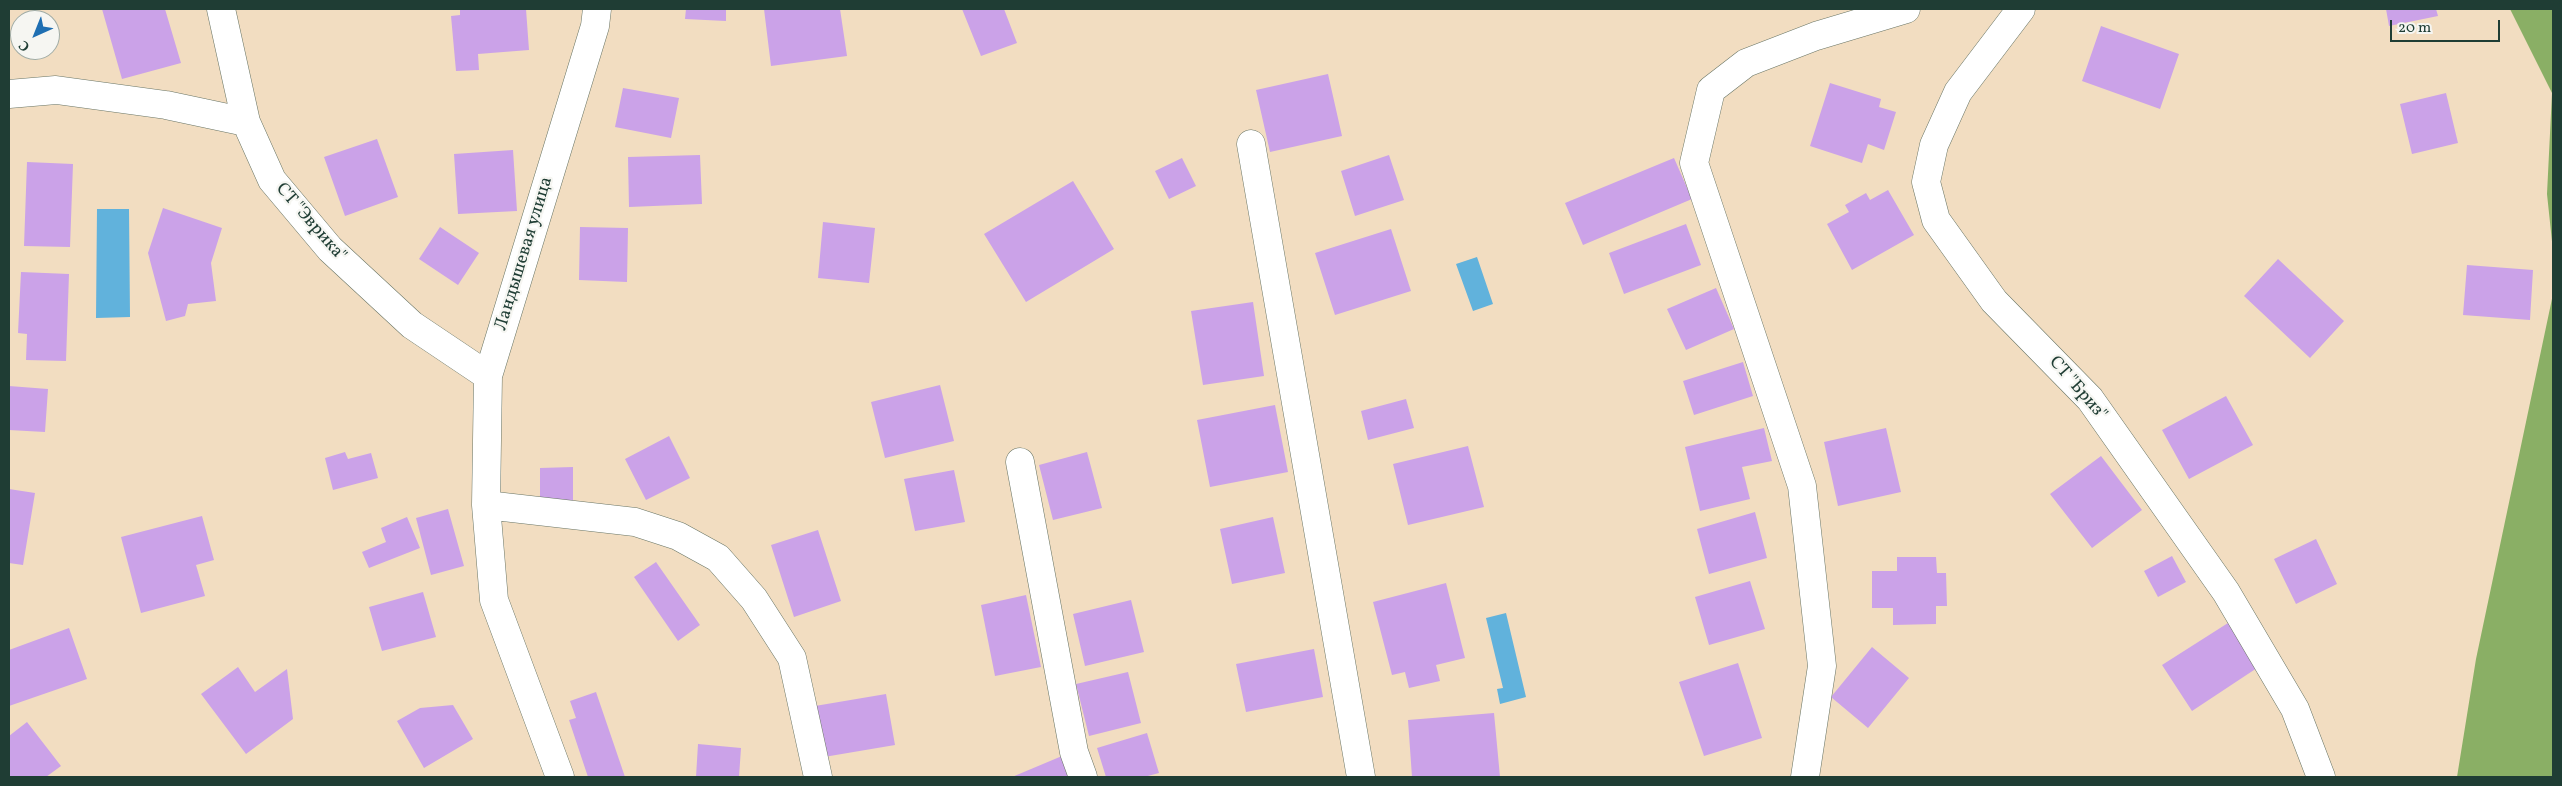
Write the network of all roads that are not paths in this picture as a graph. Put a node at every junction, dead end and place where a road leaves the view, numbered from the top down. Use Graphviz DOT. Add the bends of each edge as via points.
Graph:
graph roads {
  1 [pos="222,9"];
  2 [pos="596,9"];
  3 [pos="1906,9"];
  4 [pos="2022,9"];
  5 [pos="9,94"];
  6 [pos="246,122"];
  7 [pos="1251,144"];
  8 [pos="488,376"];
  9 [pos="1020,462"];
  10 [pos="486,505"];
  11 [pos="560,777"];
  12 [pos="818,777"];
  13 [pos="1083,777"];
  14 [pos="1361,777"];
  15 [pos="1805,777"];
  16 [pos="2321,777"];
  1 -- 6 [label="street, СТ \"Эврика\""];
  2 -- 8 [label="street, Ландышевая улица" via="595,26"];
  3 -- 15 [label="street" via="1816,36 1746,62 1711,90 1694,163 1802,486 1822,666"];
  4 -- 16 [label="street, СТ \"Бриз\"" via="1958,92 1934,145 1926,182 1936,220 1994,301 2090,399 2226,592 2295,709"];
  5 -- 6 [label="street" via="56,90 166,105"];
  6 -- 8 [label="street, СТ \"Эврика\"" via="272,180 330,249 412,325"];
  7 -- 14 [label="street"];
  8 -- 10 [label="street, Ландышевая улица"];
  9 -- 13 [label="street" via="1074,752"];
  10 -- 11 [label="street, Ландышевая улица" via="494,600"];
  10 -- 12 [label="street" via="635,522 678,536 718,558 754,599 792,658"];
}
